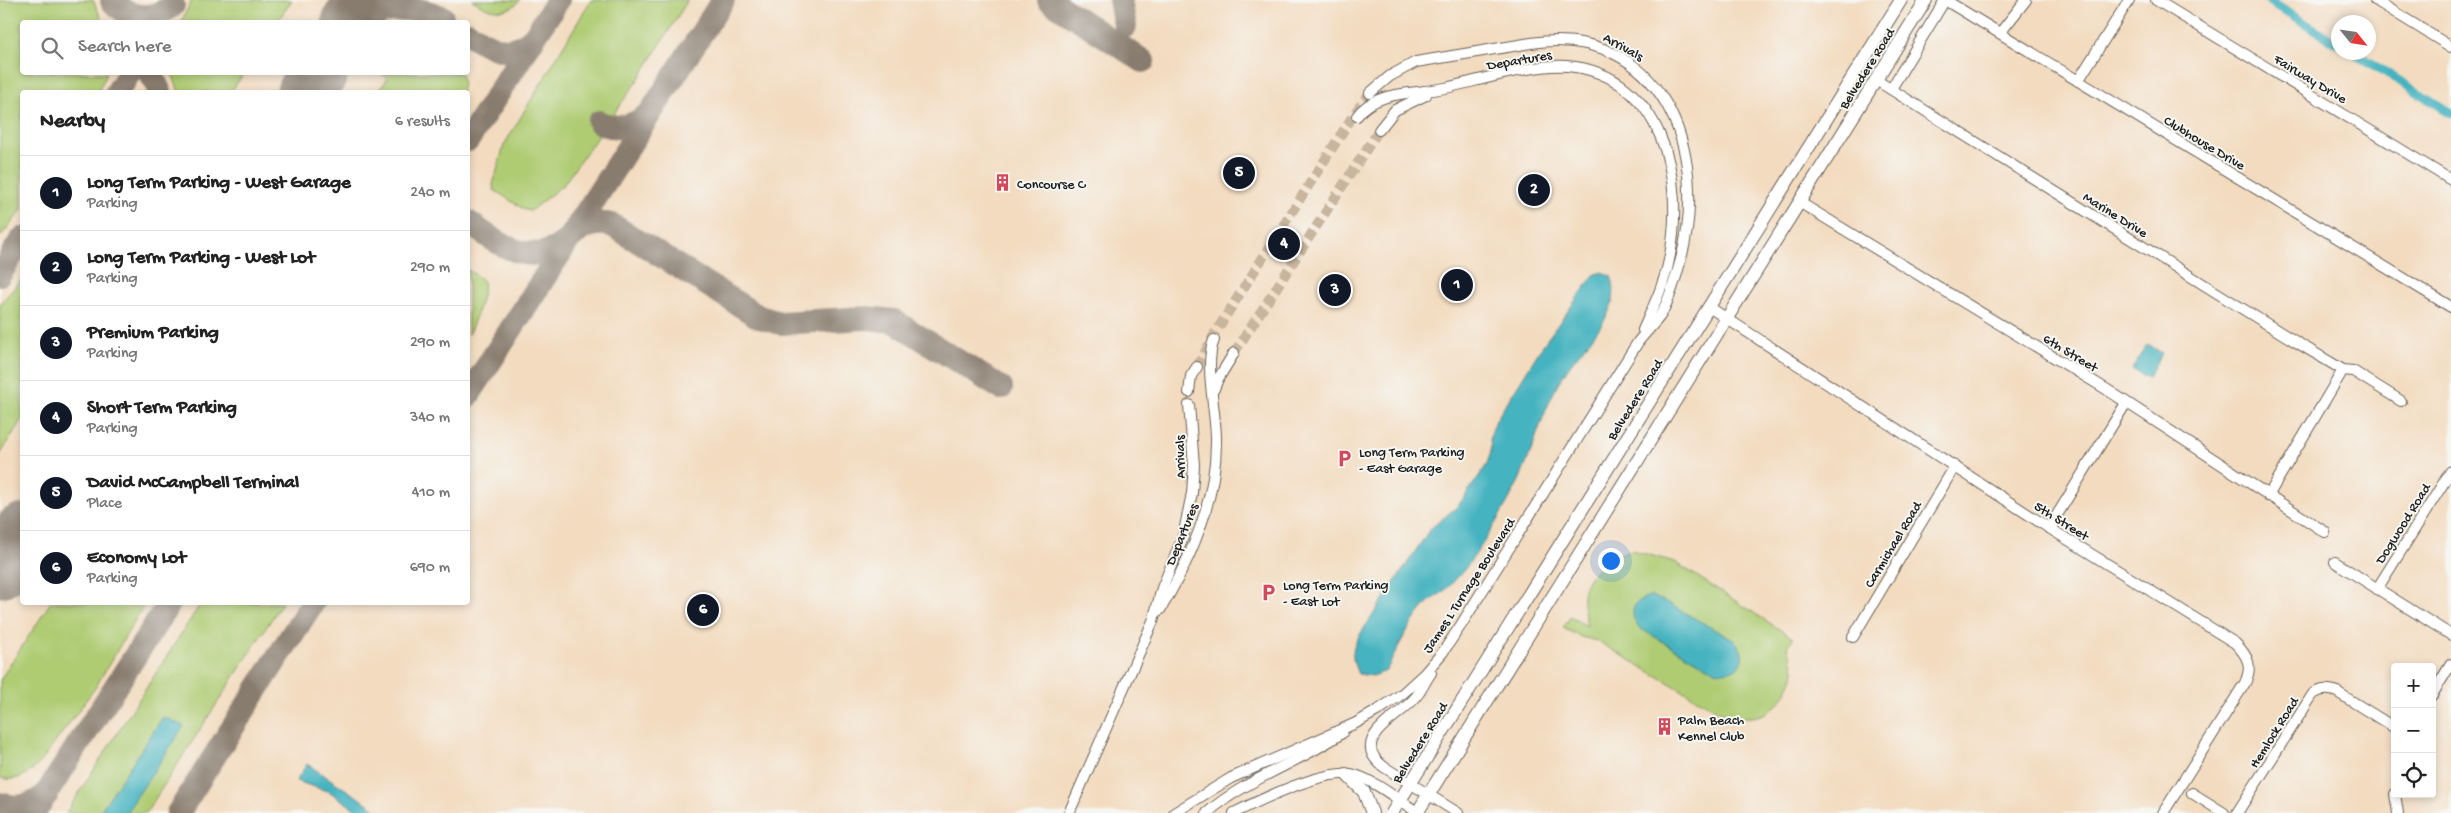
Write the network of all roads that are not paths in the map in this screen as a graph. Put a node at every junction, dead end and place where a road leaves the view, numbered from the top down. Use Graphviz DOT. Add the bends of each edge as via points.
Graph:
graph roads {
  1 [pos="1902,0"];
  2 [pos="1926,0"];
  3 [pos="1945,0"];
  4 [pos="2026,0"];
  5 [pos="2129,0"];
  6 [pos="2156,0"];
  7 [pos="2375,0"];
  8 [pos="2000,33"];
  9 [pos="2451,47"];
  10 [pos="1876,80"];
  11 [pos="2078,81"];
  12 [pos="1438,89"];
  13 [pos="1891,89"];
  14 [pos="1370,93"];
  15 [pos="1357,116"];
  16 [pos="1379,130"];
  17 [pos="2451,180"];
  18 [pos="1799,202"];
  19 [pos="1709,307"];
  20 [pos="2451,307"];
  21 [pos="1727,318"];
  22 [pos="1214,340"];
  23 [pos="1638,342"];
  24 [pos="1234,353"];
  25 [pos="1197,367"];
  26 [pos="2343,370"];
  27 [pos="1213,391"];
  28 [pos="1189,392"];
  29 [pos="2401,402"];
  30 [pos="2126,403"];
  31 [pos="1189,405"];
  32 [pos="1955,466"];
  33 [pos="2451,471"];
  34 [pos="2268,496"];
  35 [pos="2049,528"];
  36 [pos="2324,532"];
  37 [pos="2335,562"];
  38 [pos="2377,589"];
  39 [pos="1153,622"];
  40 [pos="2451,635"];
  41 [pos="1853,636"];
  42 [pos="1443,652"];
  43 [pos="2451,664"];
  44 [pos="2436,688"];
  45 [pos="1356,723"];
  46 [pos="2391,726"];
  47 [pos="1346,774"];
  48 [pos="1410,784"];
  49 [pos="2192,793"];
  50 [pos="1429,794"];
  51 [pos="2396,798"];
  52 [pos="1400,801"];
  53 [pos="1069,813"];
  54 [pos="1174,813"];
  55 [pos="1208,813"];
  56 [pos="1234,813"];
  57 [pos="1372,813"];
  58 [pos="1392,813"];
  59 [pos="1418,813"];
  60 [pos="1458,813"];
  61 [pos="2162,813"];
  62 [pos="2224,813"];
  63 [pos="2237,813"];
  64 [pos="2398,813"];
  1 -- 19 [label="main road, Belvedere Road"];
  2 -- 10 [label="main road, Belvedere Road"];
  3 -- 8 [label="street, Clubhouse Drive"];
  3 -- 13 [label="street"];
  4 -- 8 [label="street"];
  5 -- 11 [label="street"];
  6 -- 17 [label="street, Fairway Drive"];
  7 -- 9 [label="street"];
  8 -- 11 [label="street, Clubhouse Drive"];
  10 -- 13 [label="street, Marine Drive"];
  10 -- 18 [label="main road, Belvedere Road"];
  11 -- 20 [label="street, Clubhouse Drive"];
  12 -- 15 [label="street, Departures" via="1389,97 1368,106"];
  12 -- 16 [label="street, Departures" via="1400,106"];
  12 -- 23 [label="street, Departures" via="1551,66 1583,68 1624,87 1647,109 1666,151 1673,198 1673,229 1666,275"];
  13 -- 26 [label="street, Marine Drive"];
  14 -- 23 [label="street, Arrivals" via="1397,71 1416,62 1550,40 1577,42 1606,50 1633,64 1645,75 1666,100 1679,131 1687,164 1690,199 1683,251 1672,286 1660,315"];
  18 -- 21 [label="main road, Belvedere Road"];
  18 -- 30 [label="street, 6th Street"];
  19 -- 21 [label="street, 5th Street"];
  19 -- 48 [label="main road, Belvedere Road"];
  21 -- 32 [label="street, 5th Street"];
  21 -- 50 [label="main road, Belvedere Road"];
  22 -- 27 [label="street, Departures" via="1211,358"];
  23 -- 42 [label="street, James L Turnage Boulevard"];
  24 -- 27 [label="street"];
  25 -- 28 [label="street" via="1191,376"];
  26 -- 29 [label="street, Marine Drive" via="2354,371"];
  26 -- 34 [label="street"];
  27 -- 39 [label="street, Departures" via="1215,468 1205,514 1172,590"];
  30 -- 34 [label="street, 6th Street"];
  30 -- 35 [label="street"];
  31 -- 39 [label="street, Arrivals" via="1194,446 1192,493 1182,537"];
  32 -- 35 [label="street, 5th Street"];
  32 -- 41 [label="street, Carmichael Road"];
  33 -- 38 [label="street, Dogwood Road"];
  34 -- 36 [label="street, 6th Street"];
  35 -- 61 [label="street, 5th Street" via="2235,643 2248,660 2245,683"];
  37 -- 38 [label="street"];
  38 -- 40 [label="street"];
  39 -- 53 [label="street"];
  42 -- 45 [label="street, James L Turnage Boulevard" via="1402,694"];
  42 -- 48 [label="street" via="1415,699 1382,725 1372,744 1374,756 1380,764"];
  43 -- 44 [label="street"];
  45 -- 54 [label="street, James L Turnage Boulevard" via="1231,778"];
  45 -- 55 [label="street" via="1318,750 1240,789"];
  46 -- 63 [label="street, Hemlock Road" via="2337,692 2318,690"];
  47 -- 52 [label="street" via="1363,779"];
  47 -- 56 [label="street" via="1299,785"];
  47 -- 57 [label="main road" via="1364,792"];
  48 -- 50 [label="street"];
  48 -- 52 [label="main road, Belvedere Road"];
  49 -- 62 [label="street"];
  50 -- 59 [label="main road, Belvedere Road"];
  50 -- 60 [label="street"];
  51 -- 64 [label="street"];
  52 -- 58 [label="main road, Belvedere Road"];
  52 -- 59 [label="street"];
}
